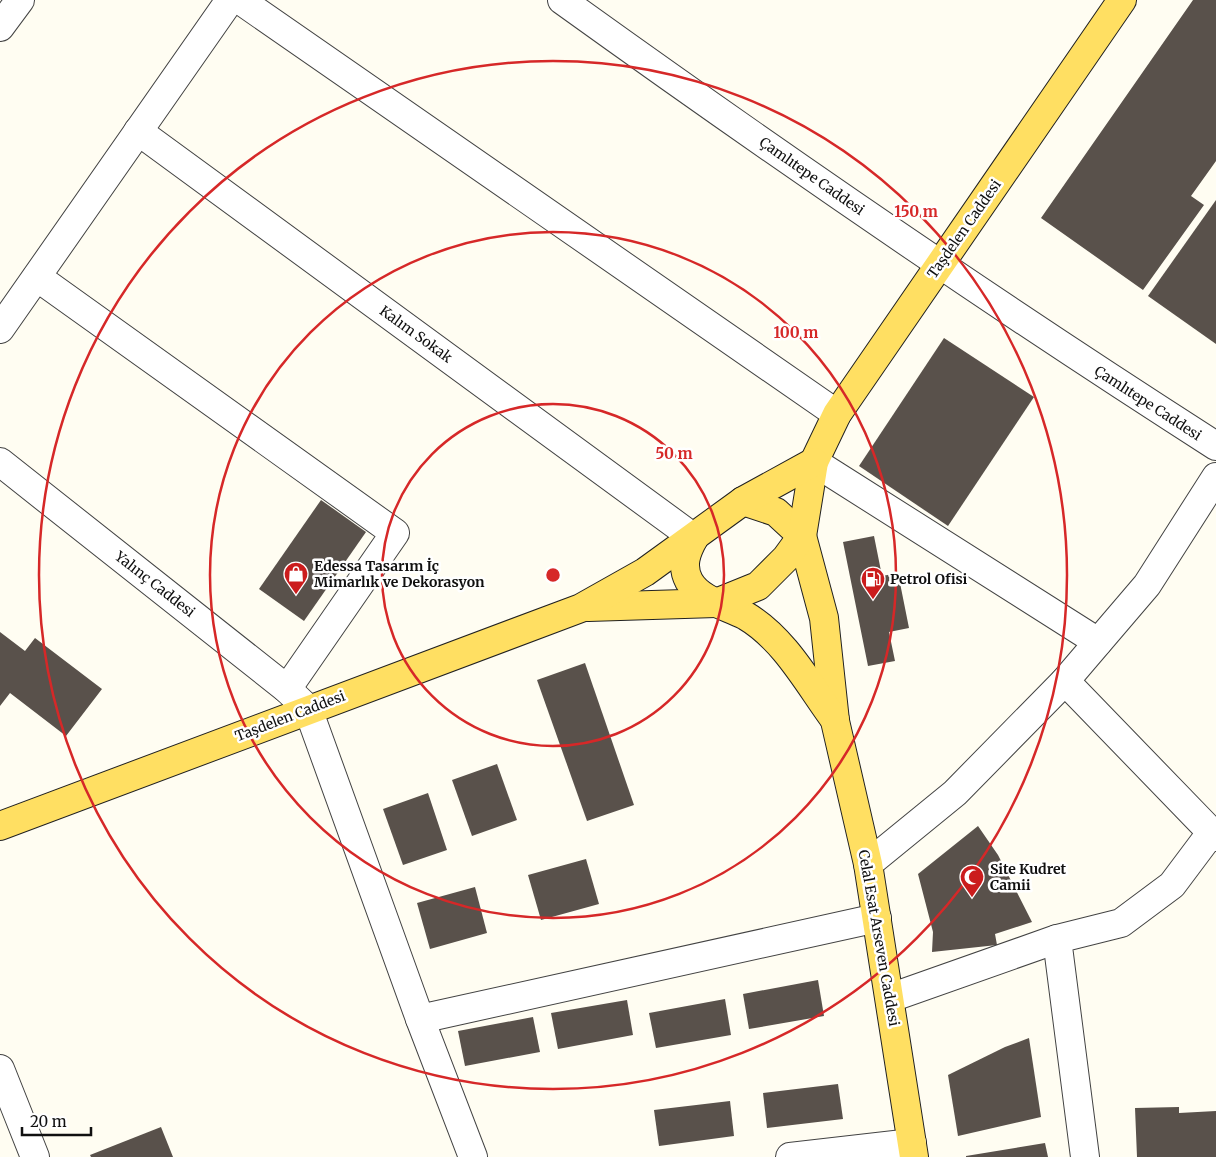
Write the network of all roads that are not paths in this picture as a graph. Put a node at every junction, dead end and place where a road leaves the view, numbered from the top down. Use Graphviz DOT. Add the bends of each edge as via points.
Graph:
graph roads {
  1 [pos="20,0"];
  2 [pos="230,0"];
  3 [pos="240,0"];
  4 [pos="562,0"];
  5 [pos="1122,0"];
  6 [pos="0,27"];
  7 [pos="138,131"];
  8 [pos="940,264"];
  9 [pos="36,277"];
  10 [pos="0,329"];
  11 [pos="838,414"];
  12 [pos="1216,446"];
  13 [pos="0,462"];
  14 [pos="814,462"];
  15 [pos="1216,477"];
  16 [pos="743,501"];
  17 [pos="802,536"];
  18 [pos="694,538"];
  19 [pos="716,603"];
  20 [pos="581,608"];
  21 [pos="1098,642"];
  22 [pos="1065,681"];
  23 [pos="287,689"];
  24 [pos="308,709"];
  25 [pos="835,721"];
  26 [pos="0,826"];
  27 [pos="1214,835"];
  28 [pos="868,864"];
  29 [pos="877,918"];
  30 [pos="1057,939"];
  31 [pos="890,998"];
  32 [pos="420,1019"];
  33 [pos="0,1070"];
  34 [pos="8,1116"];
  35 [pos="913,1150"];
  36 [pos="35,1157"];
  37 [pos="473,1157"];
  38 [pos="790,1157"];
  39 [pos="1085,1157"];
  1 -- 6 [label="street"];
  2 -- 7 [label="street"];
  3 -- 11 [label="street"];
  4 -- 8 [label="street, Çamlıtepe Caddesi" via="694,96"];
  5 -- 8 [label="main road, Taşdelen Caddesi"];
  7 -- 9 [label="street"];
  7 -- 18 [label="street, Kalım Sokak"];
  8 -- 11 [label="main road, Taşdelen Caddesi"];
  8 -- 12 [label="street, Çamlıtepe Caddesi" via="1078,358"];
  9 -- 10 [label="street"];
  9 -- 23 [label="street" via="395,534"];
  11 -- 14 [label="main road, Taşdelen Caddesi"];
  13 -- 23 [label="street, Yalınç Caddesi"];
  14 -- 16 [label="main road"];
  14 -- 17 [label="main road, Taşdelen Caddesi"];
  14 -- 21 [label="street"];
  15 -- 21 [label="street" via="1147,585"];
  16 -- 17 [label="main road" via="776,512"];
  16 -- 18 [label="main road"];
  17 -- 19 [label="main road" via="786,558 758,586"];
  17 -- 25 [label="main road, Celal Esat Arseven Caddesi" via="824,618"];
  18 -- 19 [label="main road" via="687,551 684,569 689,582"];
  18 -- 20 [label="main road" via="645,572"];
  19 -- 20 [label="main road"];
  19 -- 25 [label="main road" via="746,616 774,636"];
  20 -- 24 [label="main road, Taşdelen Caddesi"];
  21 -- 22 [label="street"];
  22 -- 27 [label="street"];
  22 -- 28 [label="street" via="956,793"];
  23 -- 24 [label="street, Yalınç Caddesi"];
  24 -- 26 [label="main road, Taşdelen Caddesi"];
  24 -- 32 [label="street"];
  25 -- 28 [label="main road, Celal Esat Arseven Caddesi"];
  27 -- 30 [label="street" via="1172,886 1121,923"];
  28 -- 29 [label="main road, Celal Esat Arseven Caddesi"];
  29 -- 31 [label="main road, Celal Esat Arseven Caddesi"];
  29 -- 32 [label="street"];
  30 -- 31 [label="street"];
  30 -- 39 [label="street"];
  31 -- 35 [label="main road, Celal Esat Arseven Caddesi"];
  32 -- 37 [label="street"];
  33 -- 34 [label="street"];
  34 -- 36 [label="street"];
  35 -- 38 [label="street"];
}
